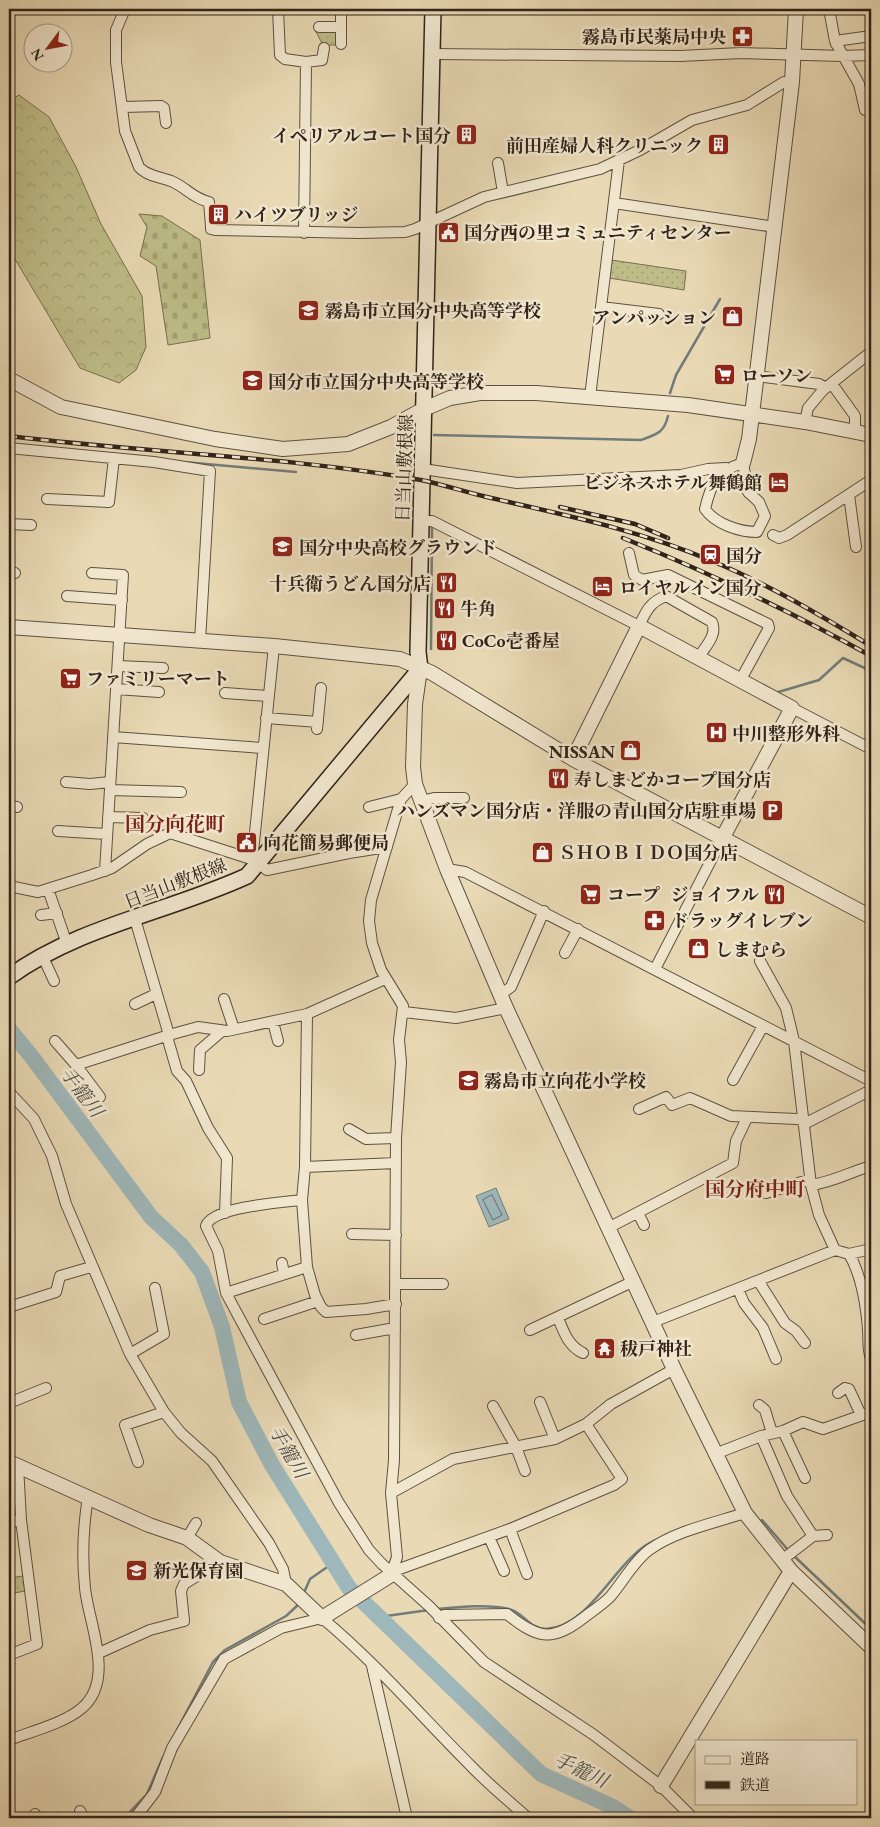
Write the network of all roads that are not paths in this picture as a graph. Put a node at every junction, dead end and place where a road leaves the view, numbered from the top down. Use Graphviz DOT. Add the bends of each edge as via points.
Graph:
graph roads {
  1 [pos="125,9"];
  2 [pos="278,9"];
  3 [pos="341,9"];
  4 [pos="433,9"];
  5 [pos="796,9"];
  6 [pos="829,9"];
  7 [pos="319,27"];
  8 [pos="340,27"];
  9 [pos="871,36"];
  10 [pos="341,44"];
  11 [pos="836,44"];
  12 [pos="324,48"];
  13 [pos="795,53"];
  14 [pos="432,54"];
  15 [pos="871,55"];
  16 [pos="842,56"];
  17 [pos="306,62"];
  18 [pos="792,82"];
  19 [pos="122,107"];
  20 [pos="871,111"];
  21 [pos="166,123"];
  22 [pos="619,160"];
  23 [pos="498,163"];
  24 [pos="503,192"];
  25 [pos="614,204"];
  26 [pos="428,224"];
  27 [pos="775,227"];
  28 [pos="304,232"];
  29 [pos="601,307"];
  30 [pos="659,314"];
  31 [pos="871,352"];
  32 [pos="756,376"];
  33 [pos="9,379"];
  34 [pos="829,386"];
  35 [pos="590,397"];
  36 [pos="424,408"];
  37 [pos="752,414"];
  38 [pos="805,422"];
  39 [pos="855,432"];
  40 [pos="871,435"];
  41 [pos="9,448"];
  42 [pos="114,458"];
  43 [pos="743,463"];
  44 [pos="726,468"];
  45 [pos="423,469"];
  46 [pos="871,480"];
  47 [pos="849,495"];
  48 [pos="47,499"];
  49 [pos="421,521"];
  50 [pos="9,524"];
  51 [pos="31,525"];
  52 [pos="773,535"];
  53 [pos="856,548"];
  54 [pos="629,553"];
  55 [pos="92,573"];
  56 [pos="67,596"];
  57 [pos="122,600"];
  58 [pos="639,626"];
  59 [pos="9,627"];
  60 [pos="120,635"];
  61 [pos="200,641"];
  62 [pos="274,646"];
  63 [pos="698,659"];
  64 [pos="118,666"];
  65 [pos="162,668"];
  66 [pos="420,669"];
  67 [pos="740,681"];
  68 [pos="320,688"];
  69 [pos="116,689"];
  70 [pos="160,692"];
  71 [pos="225,693"];
  72 [pos="268,696"];
  73 [pos="792,708"];
  74 [pos="266,718"];
  75 [pos="113,737"];
  76 [pos="262,748"];
  77 [pos="871,749"];
  78 [pos="573,759"];
  79 [pos="66,782"];
  80 [pos="415,784"];
  81 [pos="110,786"];
  82 [pos="182,792"];
  83 [pos="464,798"];
  84 [pos="401,799"];
  85 [pos="421,800"];
  86 [pos="369,806"];
  87 [pos="108,817"];
  88 [pos="144,818"];
  89 [pos="58,832"];
  90 [pos="106,834"];
  91 [pos="723,837"];
  92 [pos="387,848"];
  93 [pos="257,864"];
  94 [pos="447,869"];
  95 [pos="105,871"];
  96 [pos="9,886"];
  97 [pos="48,889"];
  98 [pos="544,912"];
  99 [pos="57,913"];
  100 [pos="41,915"];
  101 [pos="871,917"];
  102 [pos="135,919"];
  103 [pos="578,929"];
  104 [pos="67,944"];
  105 [pos="565,953"];
  106 [pos="42,955"];
  107 [pos="760,961"];
  108 [pos="654,969"];
  109 [pos="9,977"];
  110 [pos="386,978"];
  111 [pos="54,981"];
  112 [pos="156,994"];
  113 [pos="500,995"];
  114 [pos="224,999"];
  115 [pos="135,1004"];
  116 [pos="506,1008"];
  117 [pos="404,1012"];
  118 [pos="307,1014"];
  119 [pos="273,1022"];
  120 [pos="763,1026"];
  121 [pos="234,1029"];
  122 [pos="222,1031"];
  123 [pos="169,1034"];
  124 [pos="55,1041"];
  125 [pos="278,1041"];
  126 [pos="794,1041"];
  127 [pos="76,1065"];
  128 [pos="200,1070"];
  129 [pos="733,1080"];
  130 [pos="871,1081"];
  131 [pos="871,1090"];
  132 [pos="9,1092"];
  133 [pos="100,1097"];
  134 [pos="639,1108"];
  135 [pos="747,1118"];
  136 [pos="803,1120"];
  137 [pos="349,1129"];
  138 [pos="396,1138"];
  139 [pos="396,1163"];
  140 [pos="871,1166"];
  141 [pos="305,1167"];
  142 [pos="811,1185"];
  143 [pos="766,1193"];
  144 [pos="302,1200"];
  145 [pos="226,1213"];
  146 [pos="638,1213"];
  147 [pos="644,1225"];
  148 [pos="608,1228"];
  149 [pos="352,1234"];
  150 [pos="396,1235"];
  151 [pos="871,1249"];
  152 [pos="835,1250"];
  153 [pos="850,1254"];
  154 [pos="282,1263"];
  155 [pos="91,1267"];
  156 [pos="307,1267"];
  157 [pos="284,1274"];
  158 [pos="634,1281"];
  159 [pos="760,1282"];
  160 [pos="396,1284"];
  161 [pos="443,1284"];
  162 [pos="155,1288"];
  163 [pos="738,1289"];
  164 [pos="226,1292"];
  165 [pos="318,1301"];
  166 [pos="396,1304"];
  167 [pos="9,1307"];
  168 [pos="558,1318"];
  169 [pos="264,1319"];
  170 [pos="653,1322"];
  171 [pos="395,1328"];
  172 [pos="530,1330"];
  173 [pos="356,1335"];
  174 [pos="805,1343"];
  175 [pos="583,1353"];
  176 [pos="130,1354"];
  177 [pos="776,1359"];
  178 [pos="871,1360"];
  179 [pos="674,1369"];
  180 [pos="46,1388"];
  181 [pos="838,1393"];
  182 [pos="540,1402"];
  183 [pos="9,1403"];
  184 [pos="759,1405"];
  185 [pos="493,1406"];
  186 [pos="164,1412"];
  187 [pos="866,1414"];
  188 [pos="586,1424"];
  189 [pos="778,1432"];
  190 [pos="761,1436"];
  191 [pos="555,1439"];
  192 [pos="516,1447"];
  193 [pos="715,1454"];
  194 [pos="138,1462"];
  195 [pos="14,1464"];
  196 [pos="525,1471"];
  197 [pos="805,1478"];
  198 [pos="391,1493"];
  199 [pos="88,1497"];
  200 [pos="745,1513"];
  201 [pos="21,1520"];
  202 [pos="9,1522"];
  203 [pos="196,1523"];
  204 [pos="510,1530"];
  205 [pos="827,1535"];
  206 [pos="813,1536"];
  207 [pos="489,1537"];
  208 [pos="187,1538"];
  209 [pos="786,1557"];
  210 [pos="220,1562"];
  211 [pos="504,1570"];
  212 [pos="791,1571"];
  213 [pos="391,1573"];
  214 [pos="527,1574"];
  215 [pos="286,1584"];
  216 [pos="435,1612"];
  217 [pos="322,1618"];
  218 [pos="871,1647"];
  219 [pos="98,1653"];
  220 [pos="9,1655"];
  221 [pos="372,1664"];
  222 [pos="9,1740"];
  223 [pos="660,1786"];
  224 [pos="135,1818"];
  225 [pos="407,1818"];
  226 [pos="528,1818"];
  227 [pos="693,1818"];
  1 -- 19 [label="street" via="116,39"];
  2 -- 17 [label="street" via="280,55 285,59"];
  3 -- 8 [label="street"];
  4 -- 14 [label="main road, 日当山敷根線"];
  5 -- 13 [label="street"];
  6 -- 11 [label="street"];
  7 -- 8 [label="street"];
  8 -- 10 [label="street"];
  9 -- 11 [label="street" via="842,40"];
  11 -- 16 [label="street"];
  12 -- 17 [label="street" via="322,60"];
  13 -- 14 [label="street" via="680,56"];
  13 -- 16 [label="street"];
  13 -- 18 [label="street"];
  14 -- 26 [label="main road, 日当山敷根線"];
  15 -- 16 [label="street"];
  16 -- 20 [label="street" via="859,84 862,107"];
  17 -- 28 [label="street"];
  18 -- 22 [label="street" via="784,82 747,105 692,120"];
  18 -- 27 [label="street"];
  19 -- 21 [label="street" via="161,106"];
  19 -- 28 [label="street" via="125,131 142,172 174,183 194,198 209,202 211,229"];
  22 -- 24 [label="street" via="589,172"];
  22 -- 25 [label="street"];
  23 -- 24 [label="street"];
  24 -- 26 [label="street" via="468,204"];
  25 -- 27 [label="street"];
  25 -- 29 [label="street"];
  26 -- 28 [label="street" via="406,232"];
  26 -- 36 [label="main road, 日当山敷根線"];
  27 -- 32 [label="street"];
  29 -- 30 [label="street"];
  29 -- 35 [label="street"];
  31 -- 34 [label="street"];
  32 -- 34 [label="street"];
  32 -- 37 [label="street"];
  33 -- 36 [label="street" via="61,407 215,439 284,449 348,444 391,427"];
  34 -- 38 [label="street" via="808,408"];
  34 -- 39 [label="street" via="855,416"];
  35 -- 36 [label="street" via="480,393 450,398"];
  35 -- 37 [label="street"];
  36 -- 45 [label="main road, 日当山敷根線"];
  37 -- 38 [label="street"];
  37 -- 43 [label="street"];
  38 -- 39 [label="street"];
  39 -- 40 [label="street"];
  41 -- 42 [label="street"];
  42 -- 48 [label="street" via="112,503"];
  42 -- 61 [label="street" via="210,471"];
  43 -- 44 [label="street"];
  43 -- 44 [label="street" via="748,492 759,502 765,516 757,532 745,532 711,518 706,509 708,496"];
  44 -- 45 [label="street" via="681,476 517,483"];
  45 -- 49 [label="main road, 日当山敷根線"];
  46 -- 47 [label="street"];
  47 -- 52 [label="street" via="787,534 779,538"];
  47 -- 53 [label="street"];
  49 -- 58 [label="street" via="432,521"];
  49 -- 66 [label="main road, 日当山敷根線"];
  50 -- 51 [label="street"];
  54 -- 67 [label="street" via="634,575 642,580 668,576 768,624 769,628"];
  55 -- 57 [label="street" via="123,575"];
  56 -- 57 [label="street"];
  57 -- 60 [label="street"];
  58 -- 63 [label="street"];
  58 -- 63 [label="street" via="646,609 656,600 666,596 678,602 712,622 714,627"];
  58 -- 78 [label="street"];
  59 -- 60 [label="street"];
  60 -- 61 [label="street"];
  60 -- 64 [label="street"];
  61 -- 62 [label="street"];
  62 -- 66 [label="street" via="400,659"];
  62 -- 72 [label="street"];
  63 -- 67 [label="street"];
  64 -- 65 [label="street"];
  64 -- 69 [label="street"];
  66 -- 78 [label="street" via="432,673"];
  66 -- 80 [label="street" via="415,704"];
  66 -- 93 [label="main road, 日当山敷根線"];
  67 -- 73 [label="street"];
  68 -- 74 [label="street" via="317,725"];
  69 -- 70 [label="street"];
  69 -- 75 [label="street"];
  71 -- 72 [label="street"];
  72 -- 74 [label="street"];
  73 -- 77 [label="street"];
  73 -- 91 [label="street"];
  74 -- 76 [label="street"];
  75 -- 76 [label="street"];
  75 -- 81 [label="street"];
  76 -- 93 [label="street" via="253,852"];
  78 -- 91 [label="street"];
  79 -- 81 [label="street"];
  80 -- 84 [label="street"];
  80 -- 85 [label="street"];
  81 -- 82 [label="street"];
  81 -- 87 [label="street"];
  83 -- 85 [label="street"];
  84 -- 86 [label="street"];
  84 -- 92 [label="street"];
  85 -- 94 [label="street"];
  87 -- 88 [label="street"];
  87 -- 90 [label="street"];
  89 -- 90 [label="street"];
  90 -- 95 [label="street"];
  91 -- 101 [label="street"];
  91 -- 108 [label="street"];
  92 -- 93 [label="street" via="267,870"];
  92 -- 110 [label="street" via="371,900 369,921 376,956"];
  93 -- 95 [label="street" via="254,860 170,833"];
  93 -- 102 [label="main road, 日当山敷根線" via="247,876"];
  94 -- 98 [label="street" via="465,872"];
  94 -- 113 [label="street"];
  95 -- 97 [label="street"];
  96 -- 97 [label="street" via="29,892"];
  97 -- 99 [label="street"];
  98 -- 103 [label="street"];
  98 -- 113 [label="street" via="511,987"];
  99 -- 100 [label="street"];
  99 -- 104 [label="street"];
  102 -- 104 [label="main road, 日当山敷根線"];
  102 -- 112 [label="street"];
  103 -- 105 [label="street"];
  103 -- 108 [label="street"];
  104 -- 106 [label="main road, 日当山敷根線"];
  106 -- 109 [label="main road, 日当山敷根線"];
  106 -- 111 [label="street"];
  107 -- 126 [label="street" via="784,1003"];
  108 -- 120 [label="street"];
  110 -- 117 [label="street"];
  110 -- 118 [label="street"];
  112 -- 115 [label="street"];
  112 -- 123 [label="street"];
  113 -- 116 [label="street"];
  114 -- 121 [label="street"];
  116 -- 117 [label="street" via="456,1018"];
  116 -- 148 [label="street"];
  117 -- 138 [label="street" via="399,1040 401,1062"];
  118 -- 119 [label="street"];
  118 -- 141 [label="street"];
  119 -- 121 [label="street"];
  119 -- 125 [label="street"];
  120 -- 126 [label="street"];
  120 -- 129 [label="street"];
  121 -- 122 [label="street"];
  122 -- 123 [label="street" via="198,1026"];
  122 -- 128 [label="street" via="200,1050"];
  123 -- 127 [label="street"];
  123 -- 145 [label="street" via="177,1071 186,1081 226,1158"];
  124 -- 127 [label="street"];
  126 -- 130 [label="street"];
  126 -- 136 [label="street"];
  127 -- 133 [label="street"];
  131 -- 136 [label="street" via="813,1122"];
  132 -- 155 [label="street" via="34,1119 52,1156 63,1196"];
  134 -- 135 [label="street" via="666,1097 672,1106 690,1098 721,1113"];
  135 -- 136 [label="street"];
  135 -- 146 [label="street" via="736,1141 733,1163"];
  136 -- 142 [label="street"];
  137 -- 138 [label="street" via="366,1139"];
  138 -- 139 [label="street"];
  139 -- 141 [label="street"];
  139 -- 150 [label="street"];
  140 -- 142 [label="street"];
  141 -- 144 [label="street"];
  142 -- 143 [label="street" via="808,1180"];
  142 -- 152 [label="street" via="819,1215"];
  144 -- 145 [label="street" via="258,1204"];
  144 -- 156 [label="street"];
  145 -- 164 [label="street" via="212,1218 206,1226 218,1251"];
  146 -- 147 [label="street"];
  146 -- 148 [label="street"];
  148 -- 158 [label="street"];
  149 -- 150 [label="street"];
  150 -- 160 [label="street"];
  151 -- 153 [label="street"];
  152 -- 153 [label="street"];
  152 -- 159 [label="street"];
  153 -- 178 [label="street" via="863,1291 869,1331 866,1346"];
  154 -- 157 [label="street"];
  155 -- 167 [label="street" via="60,1276 56,1292"];
  155 -- 176 [label="street"];
  156 -- 157 [label="street"];
  156 -- 165 [label="street"];
  157 -- 164 [label="street"];
  158 -- 168 [label="street"];
  158 -- 170 [label="street"];
  159 -- 163 [label="street"];
  159 -- 174 [label="street" via="785,1323"];
  160 -- 161 [label="street"];
  160 -- 166 [label="street"];
  162 -- 176 [label="street" via="164,1334"];
  163 -- 170 [label="street"];
  163 -- 177 [label="street" via="744,1303 763,1328"];
  164 -- 213 [label="street" via="339,1503 369,1550"];
  165 -- 166 [label="street" via="326,1312"];
  165 -- 169 [label="street"];
  166 -- 171 [label="street"];
  168 -- 172 [label="street"];
  168 -- 175 [label="street" via="567,1340"];
  170 -- 179 [label="street"];
  171 -- 173 [label="street"];
  171 -- 198 [label="street"];
  176 -- 186 [label="street"];
  179 -- 188 [label="street" via="611,1404"];
  179 -- 193 [label="street"];
  180 -- 183 [label="street"];
  181 -- 187 [label="street" via="845,1388 849,1390"];
  182 -- 191 [label="street"];
  184 -- 189 [label="street"];
  185 -- 192 [label="street"];
  186 -- 194 [label="street" via="125,1425"];
  186 -- 215 [label="street" via="224,1477 269,1543 283,1569"];
  187 -- 189 [label="street" via="823,1429 803,1422"];
  188 -- 191 [label="street"];
  188 -- 204 [label="street" via="622,1479"];
  189 -- 190 [label="street"];
  189 -- 197 [label="street"];
  190 -- 193 [label="street"];
  190 -- 206 [label="street" via="787,1496"];
  191 -- 192 [label="street"];
  192 -- 196 [label="street"];
  192 -- 198 [label="street" via="453,1460"];
  193 -- 200 [label="street"];
  195 -- 199 [label="street"];
  195 -- 201 [label="street"];
  198 -- 213 [label="street" via="397,1557"];
  199 -- 208 [label="street" via="149,1525"];
  199 -- 219 [label="street" via="83,1532 84,1586"];
  200 -- 209 [label="street"];
  200 -- 216 [label="street" via="648,1550 609,1598 569,1630 546,1636 525,1629 507,1614 444,1615"];
  201 -- 202 [label="street"];
  201 -- 220 [label="street" via="37,1644"];
  203 -- 208 [label="street"];
  204 -- 207 [label="street"];
  204 -- 214 [label="street"];
  205 -- 206 [label="street"];
  206 -- 209 [label="street"];
  207 -- 211 [label="street"];
  207 -- 213 [label="street"];
  208 -- 210 [label="street"];
  209 -- 212 [label="street"];
  210 -- 215 [label="street"];
  210 -- 219 [label="street" via="184,1584 181,1591 184,1621 150,1630"];
  212 -- 218 [label="street"];
  212 -- 223 [label="street"];
  213 -- 216 [label="street"];
  213 -- 217 [label="street"];
  215 -- 217 [label="street"];
  216 -- 223 [label="street" via="484,1662 594,1735"];
  217 -- 221 [label="street"];
  217 -- 224 [label="street" via="281,1628 224,1659 172,1748 155,1792"];
  219 -- 222 [label="street" via="93,1693 83,1707"];
  221 -- 225 [label="street"];
  221 -- 226 [label="street" via="471,1766"];
  223 -- 227 [label="street"];
}
